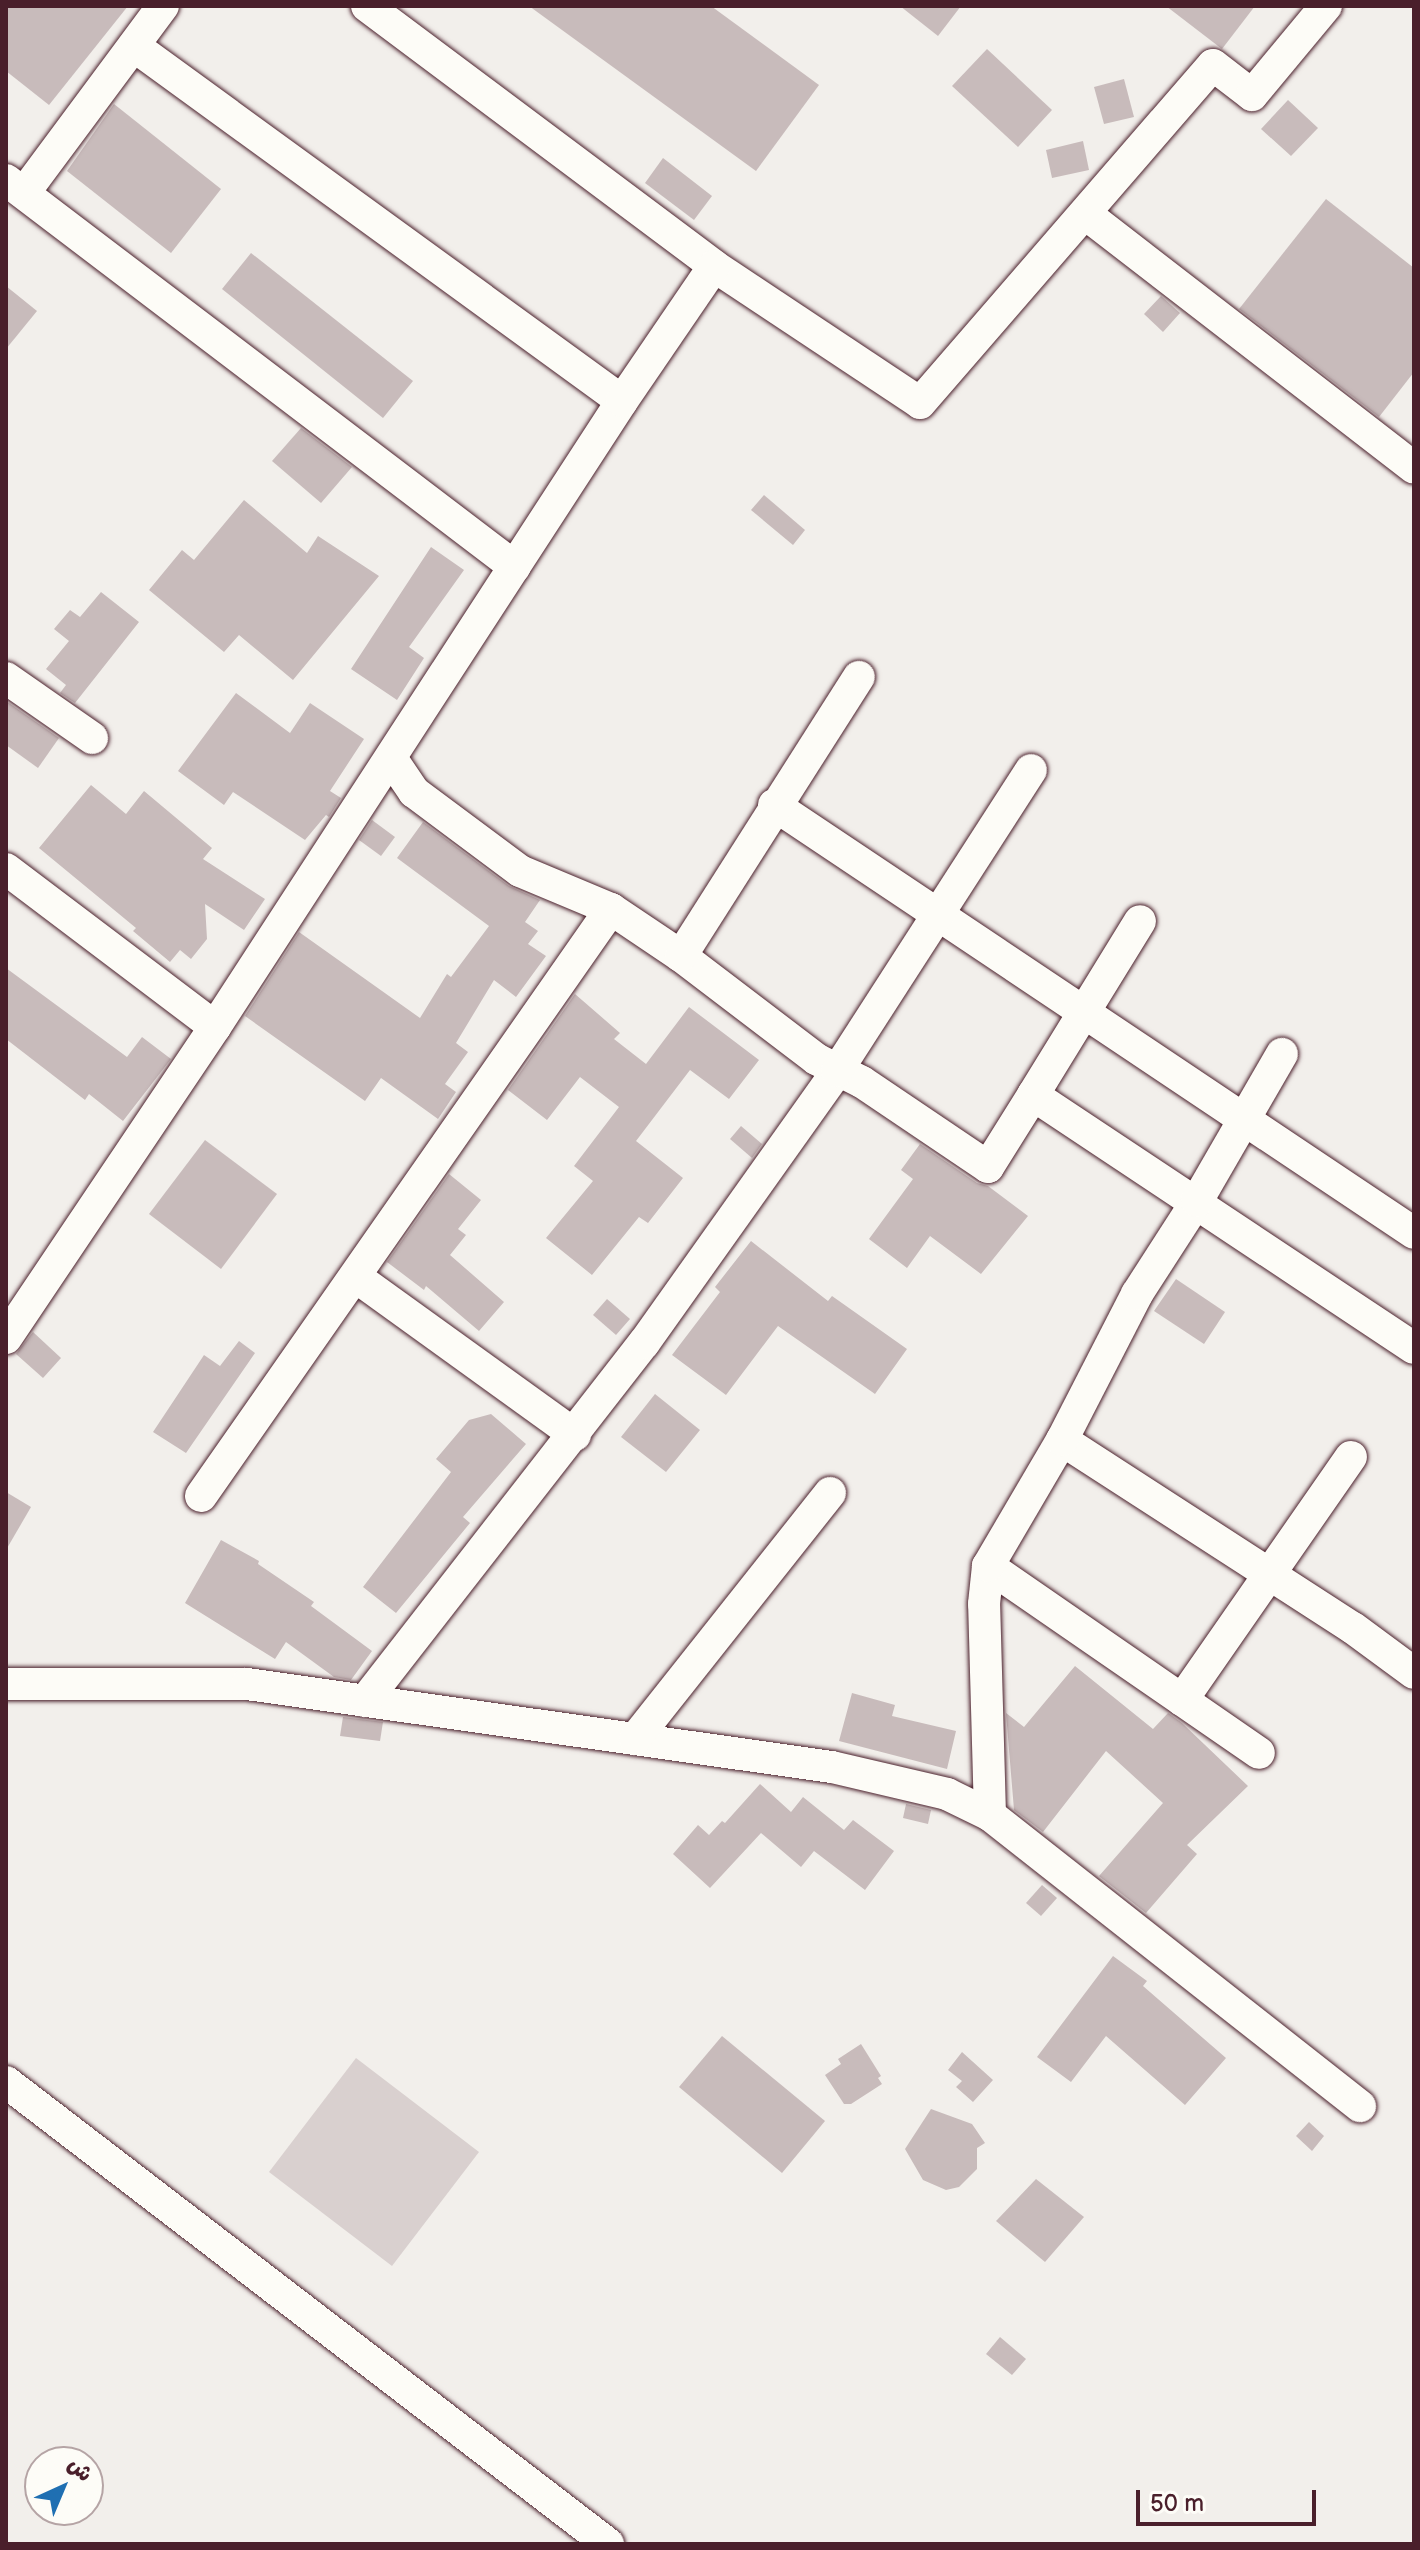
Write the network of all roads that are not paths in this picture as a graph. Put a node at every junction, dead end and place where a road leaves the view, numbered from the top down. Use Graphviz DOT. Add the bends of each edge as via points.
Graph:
graph roads {
  1 [pos="163,6"];
  2 [pos="367,6"];
  3 [pos="1326,6"];
  4 [pos="134,46"];
  5 [pos="15,186"];
  6 [pos="1087,215"];
  7 [pos="714,266"];
  8 [pos="622,401"];
  9 [pos="1414,468"];
  10 [pos="515,567"];
  11 [pos="859,677"];
  12 [pos="6,678"];
  13 [pos="92,738"];
  14 [pos="391,758"];
  15 [pos="1031,770"];
  16 [pos="774,805"];
  17 [pos="6,869"];
  18 [pos="611,909"];
  19 [pos="936,914"];
  20 [pos="1140,921"];
  21 [pos="681,956"];
  22 [pos="1082,1012"];
  23 [pos="215,1027"];
  24 [pos="1282,1054"];
  25 [pos="837,1071"];
  26 [pos="1033,1095"];
  27 [pos="1244,1120"];
  28 [pos="1197,1201"];
  29 [pos="1414,1233"];
  30 [pos="356,1277"];
  31 [pos="6,1338"];
  32 [pos="1414,1348"];
  33 [pos="575,1435"];
  34 [pos="1062,1440"];
  35 [pos="1351,1457"];
  36 [pos="830,1493"];
  37 [pos="201,1496"];
  38 [pos="988,1566"];
  39 [pos="1269,1574"];
  40 [pos="1414,1673"];
  41 [pos="6,1684"];
  42 [pos="1182,1700"];
  43 [pos="365,1701"];
  44 [pos="635,1739"];
  45 [pos="1259,1753"];
  46 [pos="990,1815"];
  47 [pos="6,2082"];
  48 [pos="1360,2106"];
  49 [pos="608,2544"];
  1 -- 4 [label="street"];
  2 -- 7 [label="street"];
  3 -- 6 [label="street" via="1252,95 1213,65"];
  4 -- 5 [label="street"];
  4 -- 8 [label="street"];
  5 -- 10 [label="street"];
  6 -- 7 [label="street" via="920,403"];
  6 -- 9 [label="street"];
  7 -- 8 [label="street"];
  8 -- 10 [label="street"];
  10 -- 14 [label="street"];
  11 -- 16 [label="street"];
  12 -- 13 [label="street"];
  14 -- 18 [label="street" via="414,792 520,871"];
  14 -- 23 [label="street"];
  15 -- 19 [label="street"];
  16 -- 19 [label="street"];
  16 -- 21 [label="street"];
  17 -- 23 [label="street"];
  18 -- 21 [label="street"];
  18 -- 30 [label="street"];
  19 -- 22 [label="street"];
  19 -- 25 [label="street"];
  20 -- 22 [label="street"];
  21 -- 25 [label="street"];
  22 -- 26 [label="street"];
  22 -- 27 [label="street"];
  23 -- 31 [label="street"];
  24 -- 27 [label="street"];
  25 -- 26 [label="street" via="862,1082 988,1167"];
  25 -- 33 [label="street"];
  26 -- 28 [label="street"];
  27 -- 28 [label="street"];
  27 -- 29 [label="street"];
  28 -- 32 [label="street"];
  28 -- 34 [label="street" via="1137,1294"];
  30 -- 33 [label="street"];
  30 -- 37 [label="street"];
  33 -- 43 [label="street"];
  34 -- 38 [label="street"];
  34 -- 39 [label="street"];
  35 -- 39 [label="street"];
  36 -- 44 [label="street"];
  38 -- 42 [label="street"];
  38 -- 46 [label="street" via="984,1604"];
  39 -- 40 [label="street"];
  39 -- 42 [label="street"];
  41 -- 43 [label="street" via="247,1684"];
  42 -- 45 [label="street"];
  43 -- 44 [label="street"];
  44 -- 46 [label="street" via="832,1767 947,1794"];
  46 -- 48 [label="street"];
  47 -- 49 [label="street"];
}
